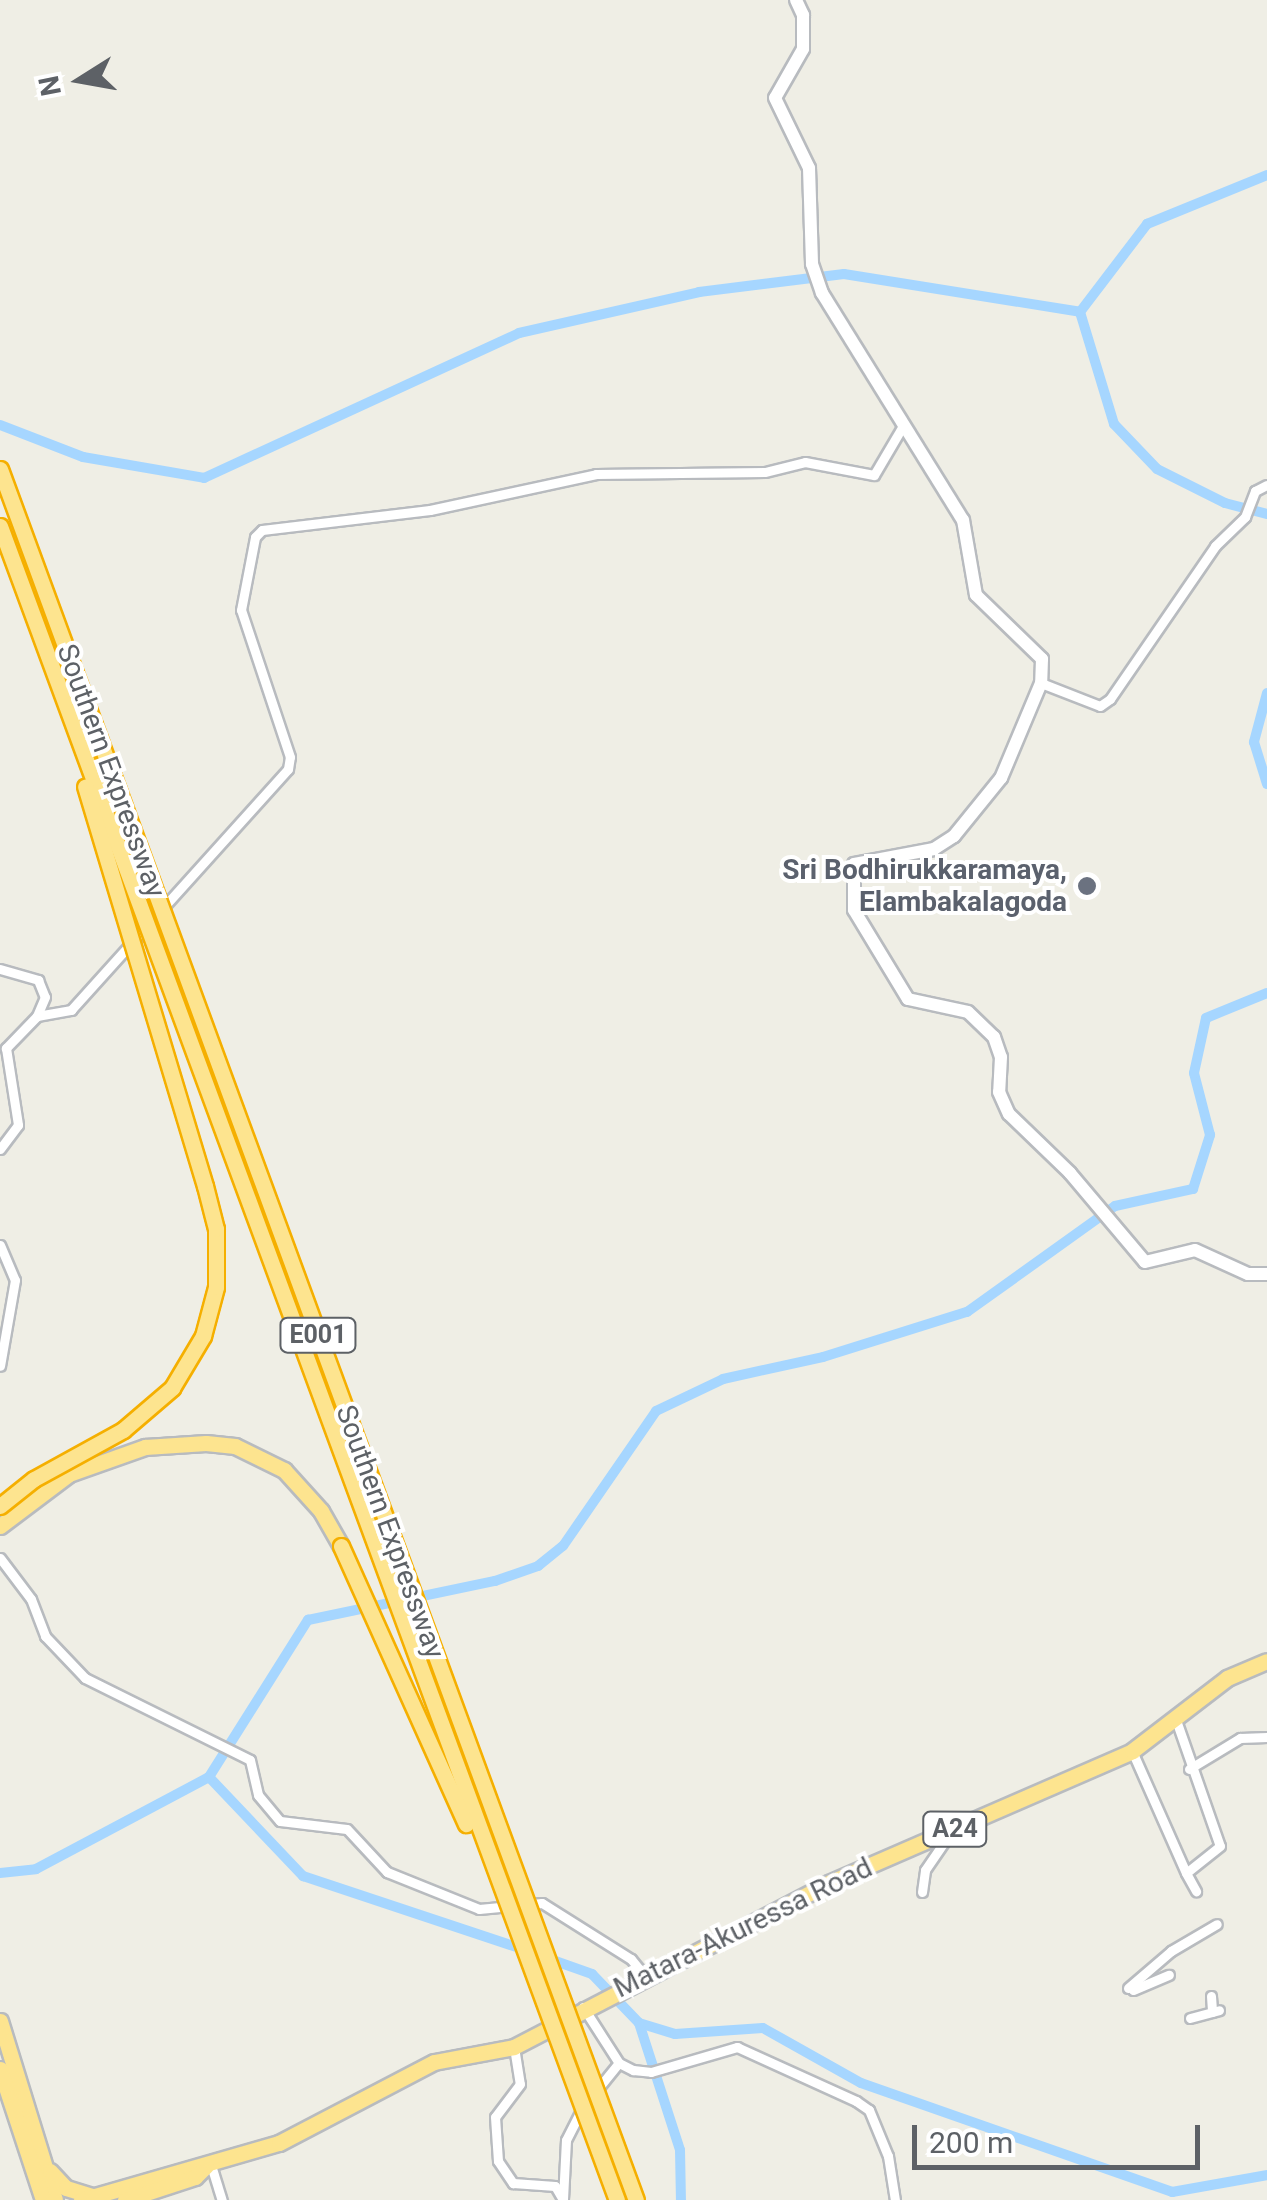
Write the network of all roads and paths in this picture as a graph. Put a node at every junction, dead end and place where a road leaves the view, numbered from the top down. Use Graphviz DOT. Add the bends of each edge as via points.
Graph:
graph roads {
  1 [pos="796,0"];
  2 [pos="904,424"];
  3 [pos="0,469"];
  4 [pos="1267,485"];
  5 [pos="0,526"];
  6 [pos="23,588"];
  7 [pos="1042,683"];
  8 [pos="0,969"];
  9 [pos="38,1016"];
  10 [pos="0,1149"];
  11 [pos="0,1245"];
  12 [pos="1267,1274"];
  13 [pos="0,1366"];
  14 [pos="0,1506"];
  15 [pos="0,1526"];
  16 [pos="0,1558"];
  17 [pos="1267,1661"];
  18 [pos="1176,1720"];
  19 [pos="1267,1737"];
  20 [pos="1132,1751"];
  21 [pos="1189,1769"];
  22 [pos="952,1830"];
  23 [pos="1186,1873"];
  24 [pos="1196,1891"];
  25 [pos="922,1892"];
  26 [pos="1217,1924"];
  27 [pos="518,1936"];
  28 [pos="1169,1975"];
  29 [pos="638,1978"];
  30 [pos="1211,1996"];
  31 [pos="588,2004"];
  32 [pos="1190,2018"];
  33 [pos="0,2021"];
  34 [pos="514,2047"];
  35 [pos="619,2063"];
  36 [pos="0,2069"];
  37 [pos="208,2166"];
  38 [pos="40,2169"];
  39 [pos="86,2198"];
  40 [pos="563,2199"];
  41 [pos="28,2200"];
  42 [pos="43,2200"];
  43 [pos="55,2200"];
  44 [pos="126,2200"];
  45 [pos="222,2200"];
  46 [pos="617,2200"];
  47 [pos="636,2200"];
  48 [pos="895,2200"];
  1 -- 2 [label="street" via="804,15 804,50 775,98 809,168 812,264 822,293"];
  2 -- 7 [label="street" via="963,520 976,596 1042,659"];
  2 -- 9 [label="street" via="874,474 805,462 765,472 596,474 430,510 262,530 254,537 241,610 290,756 288,769 71,1010"];
  3 -- 47 [label="highway, Southern Expressway / E001, bridge"];
  4 -- 7 [label="street" via="1216,546 1110,699 1100,706"];
  5 -- 6 [label="highway, Southern Expressway / E001, bridge"];
  6 -- 14 [label="highway, bridge" via="205,1186 219,1259 203,1336 172,1388 123,1430 34,1479"];
  6 -- 27 [label="highway, Southern Expressway / E001, bridge"];
  7 -- 12 [label="street" via="1002,778 954,836 916,854 864,857 854,864 851,891 861,924 908,998 968,1012 994,1037 1009,1114 1145,1262 1195,1250 1248,1274"];
  8 -- 9 [label="street" via="38,980 44,997"];
  9 -- 10 [label="street" via="6,1048 18,1126"];
  11 -- 13 [label="street" via="15,1280"];
  15 -- 27 [label="highway, bridge" via="70,1474 145,1446 235,1446 303,1487 341,1546"];
  16 -- 29 [label="street" via="31,1599 45,1636 85,1678 250,1760 258,1794 280,1821 348,1829 387,1872 479,1909 542,1903 631,1960"];
  17 -- 18 [label="highway, Matara-Akuressa Road / A24" via="1227,1678"];
  18 -- 20 [label="highway, Matara-Akuressa Road / A24"];
  18 -- 21 [label="street"];
  19 -- 21 [label="street" via="1240,1738"];
  20 -- 22 [label="highway, Matara-Akuressa Road / A24"];
  20 -- 23 [label="street"];
  21 -- 23 [label="street" via="1220,1846"];
  22 -- 25 [label="street" via="925,1870"];
  22 -- 29 [label="highway, Matara-Akuressa Road / A24"];
  23 -- 24 [label="street"];
  26 -- 28 [label="street" via="1171,1950 1129,1990"];
  27 -- 46 [label="highway, Southern Expressway / E001, bridge"];
  29 -- 31 [label="highway, Matara-Akuressa Road / A24"];
  30 -- 32 [label="street" via="1216,2011"];
  31 -- 34 [label="highway, Matara-Akuressa Road / A24"];
  31 -- 35 [label="street"];
  33 -- 38 [label="highway"];
  34 -- 37 [label="highway, Matara-Akuressa Road / A24" via="434,2062 278,2143"];
  34 -- 40 [label="street" via="520,2084 495,2117 498,2161 513,2183 555,2186"];
  35 -- 40 [label="street" via="571,2122"];
  35 -- 48 [label="street" via="651,2072 737,2047 856,2100 869,2110 888,2156"];
  36 -- 38 [label="highway"];
  37 -- 39 [label="highway, Matara-Akuressa Road / A24" via="191,2164"];
  37 -- 44 [label="highway, Matara-Akuressa Road / A24" via="196,2177"];
  37 -- 45 [label="street"];
  38 -- 39 [label="highway"];
  38 -- 41 [label="highway"];
  38 -- 42 [label="highway"];
  38 -- 43 [label="highway"];
}
